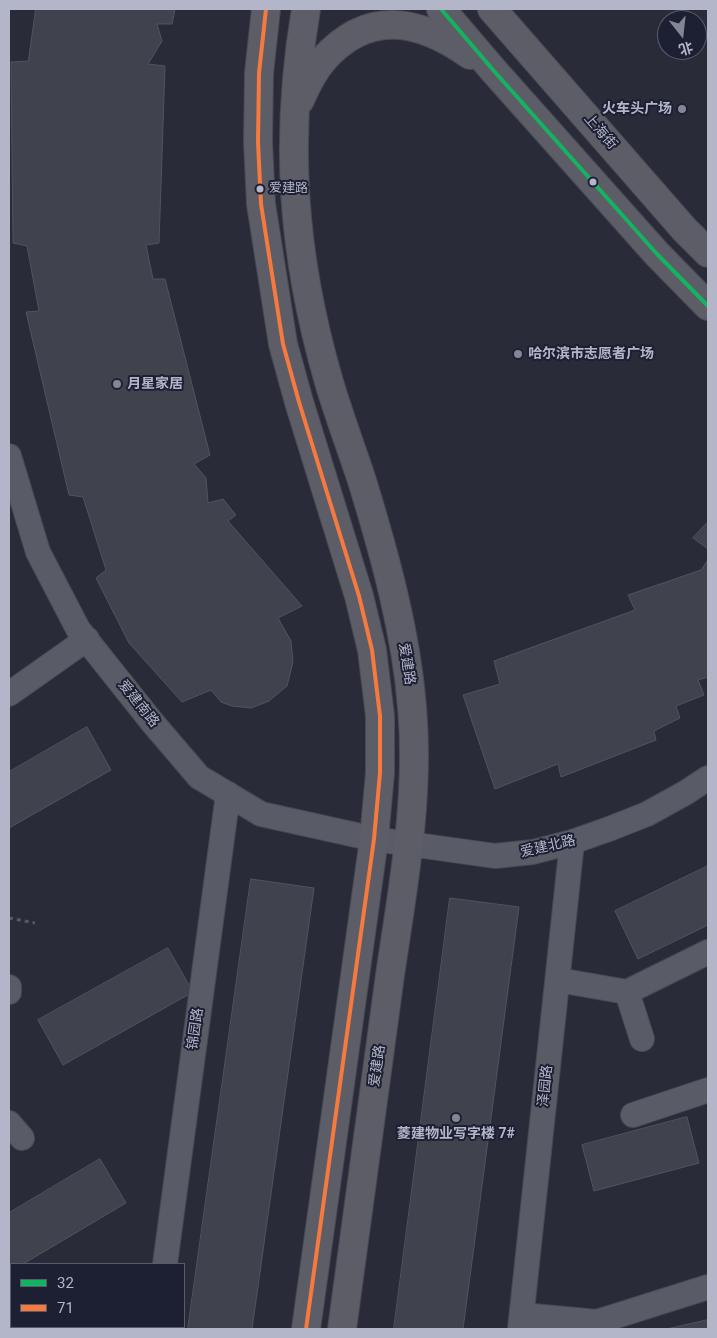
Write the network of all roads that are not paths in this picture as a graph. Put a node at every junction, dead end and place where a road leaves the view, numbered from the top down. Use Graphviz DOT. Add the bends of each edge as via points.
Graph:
graph roads {
  1 [pos="266,9"];
  2 [pos="306,9"];
  3 [pos="441,9"];
  4 [pos="492,9"];
  5 [pos="494,72"];
  6 [pos="295,110"];
  7 [pos="708,253"];
  8 [pos="708,306"];
  9 [pos="9,456"];
  10 [pos="86,639"];
  11 [pos="9,694"];
  12 [pos="708,778"];
  13 [pos="228,794"];
  14 [pos="374,839"];
  15 [pos="572,842"];
  16 [pos="409,844"];
  17 [pos="708,952"];
  18 [pos="558,980"];
  19 [pos="9,987"];
  20 [pos="9,992"];
  21 [pos="627,992"];
  22 [pos="642,1039"];
  23 [pos="708,1090"];
  24 [pos="633,1115"];
  25 [pos="165,1263"];
  26 [pos="708,1287"];
  27 [pos="521,1322"];
  28 [pos="306,1329"];
  29 [pos="342,1329"];
  1 -- 14 [label="main road" via="259,73 261,204 283,344 372,650 380,716 380,773"];
  2 -- 6 [label="main road, 爱建路"];
  3 -- 5 [label="main road"];
  4 -- 7 [label="main road, 上海街"];
  5 -- 6 [label="main road" via="438,35 395,24 379,26 364,29 350,37 322,61"];
  5 -- 8 [label="main road" via="657,254"];
  6 -- 16 [label="main road, 爱建路" via="294,200 304,278 329,382 377,532 406,661 414,743"];
  9 -- 10 [label="street, 爱建南路" via="38,552"];
  10 -- 11 [label="street"];
  10 -- 13 [label="street, 爱建南路" via="199,777"];
  12 -- 15 [label="street, 爱建北路" via="647,814"];
  13 -- 14 [label="street, 爱建南路" via="260,814"];
  13 -- 25 [label="street, 锦园路"];
  14 -- 16 [label="street, 爱建北路"];
  14 -- 28 [label="main road"];
  15 -- 16 [label="street, 爱建北路" via="533,852 495,856"];
  15 -- 18 [label="street, 泽园路"];
  16 -- 29 [label="main road, 爱建路"];
  17 -- 21 [label="street"];
  18 -- 21 [label="street"];
  18 -- 27 [label="street, 泽园路"];
  19 -- 20 [label="street"];
  21 -- 22 [label="street"];
  23 -- 24 [label="street"];
  26 -- 27 [label="street" via="597,1322"];
}
